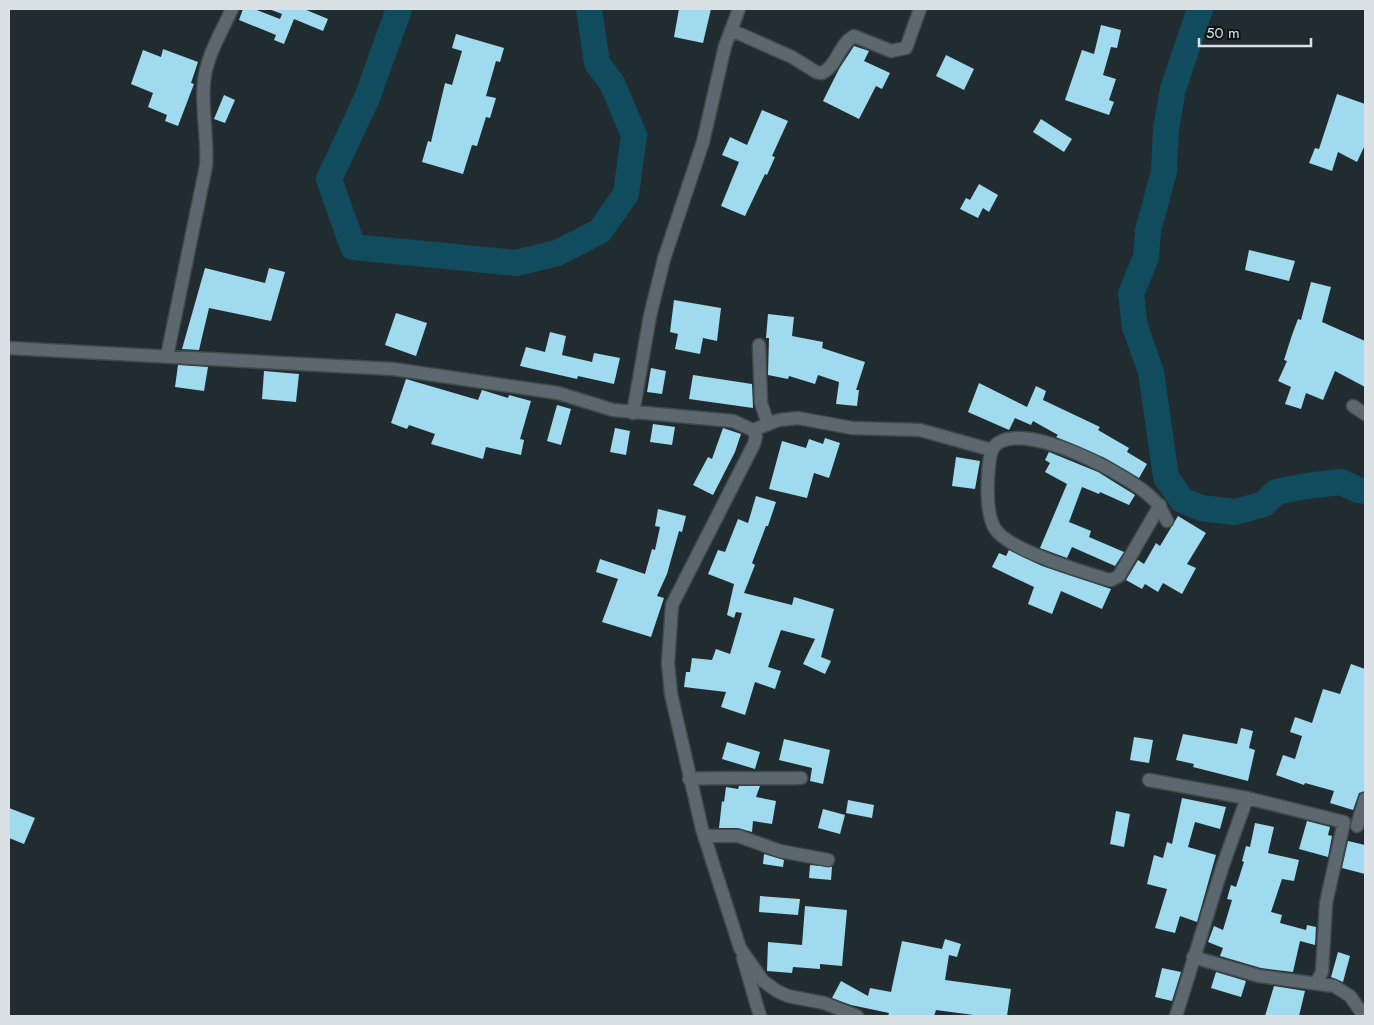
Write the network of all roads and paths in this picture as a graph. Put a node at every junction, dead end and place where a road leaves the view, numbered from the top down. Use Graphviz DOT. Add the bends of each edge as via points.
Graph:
graph roads {
  1 [pos="232,9"];
  2 [pos="739,9"];
  3 [pos="920,9"];
  4 [pos="731,30"];
  5 [pos="760,346"];
  6 [pos="9,348"];
  7 [pos="167,356"];
  8 [pos="1353,406"];
  9 [pos="633,413"];
  10 [pos="1365,414"];
  11 [pos="768,424"];
  12 [pos="753,430"];
  13 [pos="992,450"];
  14 [pos="1160,505"];
  15 [pos="1167,521"];
  16 [pos="689,778"];
  17 [pos="801,778"];
  18 [pos="1149,780"];
  19 [pos="1247,798"];
  20 [pos="1365,799"];
  21 [pos="1344,822"];
  22 [pos="1361,828"];
  23 [pos="704,836"];
  24 [pos="828,860"];
  25 [pos="740,948"];
  26 [pos="1193,958"];
  27 [pos="1316,984"];
  28 [pos="760,1016"];
  29 [pos="857,1016"];
  30 [pos="1176,1016"];
  31 [pos="1364,1016"];
  1 -- 7 [label="street" via="205,75 206,166"];
  2 -- 4 [label="street"];
  3 -- 4 [label="street" via="906,48 891,50 854,36 846,42 831,67 822,73"];
  4 -- 9 [label="street" via="705,136 664,259"];
  5 -- 11 [label="street" via="761,403"];
  6 -- 7 [label="street"];
  7 -- 9 [label="street" via="409,371 558,393"];
  8 -- 10 [label="street"];
  9 -- 12 [label="street" via="722,419 744,424"];
  11 -- 12 [label="street"];
  11 -- 13 [label="street" via="798,418 865,429 914,429"];
  12 -- 16 [label="street" via="756,436 754,444 672,605 668,663 671,694"];
  13 -- 14 [label="street" via="997,443 1008,439 1030,438 1053,443 1141,489"];
  13 -- 14 [label="street" via="988,478 989,508 994,528 1000,535 1015,546 1106,579 1118,576"];
  14 -- 15 [label="street"];
  16 -- 17 [label="street"];
  16 -- 23 [label="street"];
  18 -- 19 [label="street"];
  19 -- 21 [label="street"];
  19 -- 26 [label="street"];
  20 -- 22 [label="street"];
  21 -- 22 [label="street"];
  21 -- 27 [label="street" via="1330,880 1322,972"];
  23 -- 24 [label="street" via="738,836 780,851"];
  23 -- 25 [label="street"];
  25 -- 28 [label="street"];
  25 -- 29 [label="street" via="763,981 777,991 824,1003"];
  26 -- 27 [label="street" via="1260,976"];
  26 -- 30 [label="street"];
  27 -- 31 [label="street" via="1334,986 1350,996"];
}
